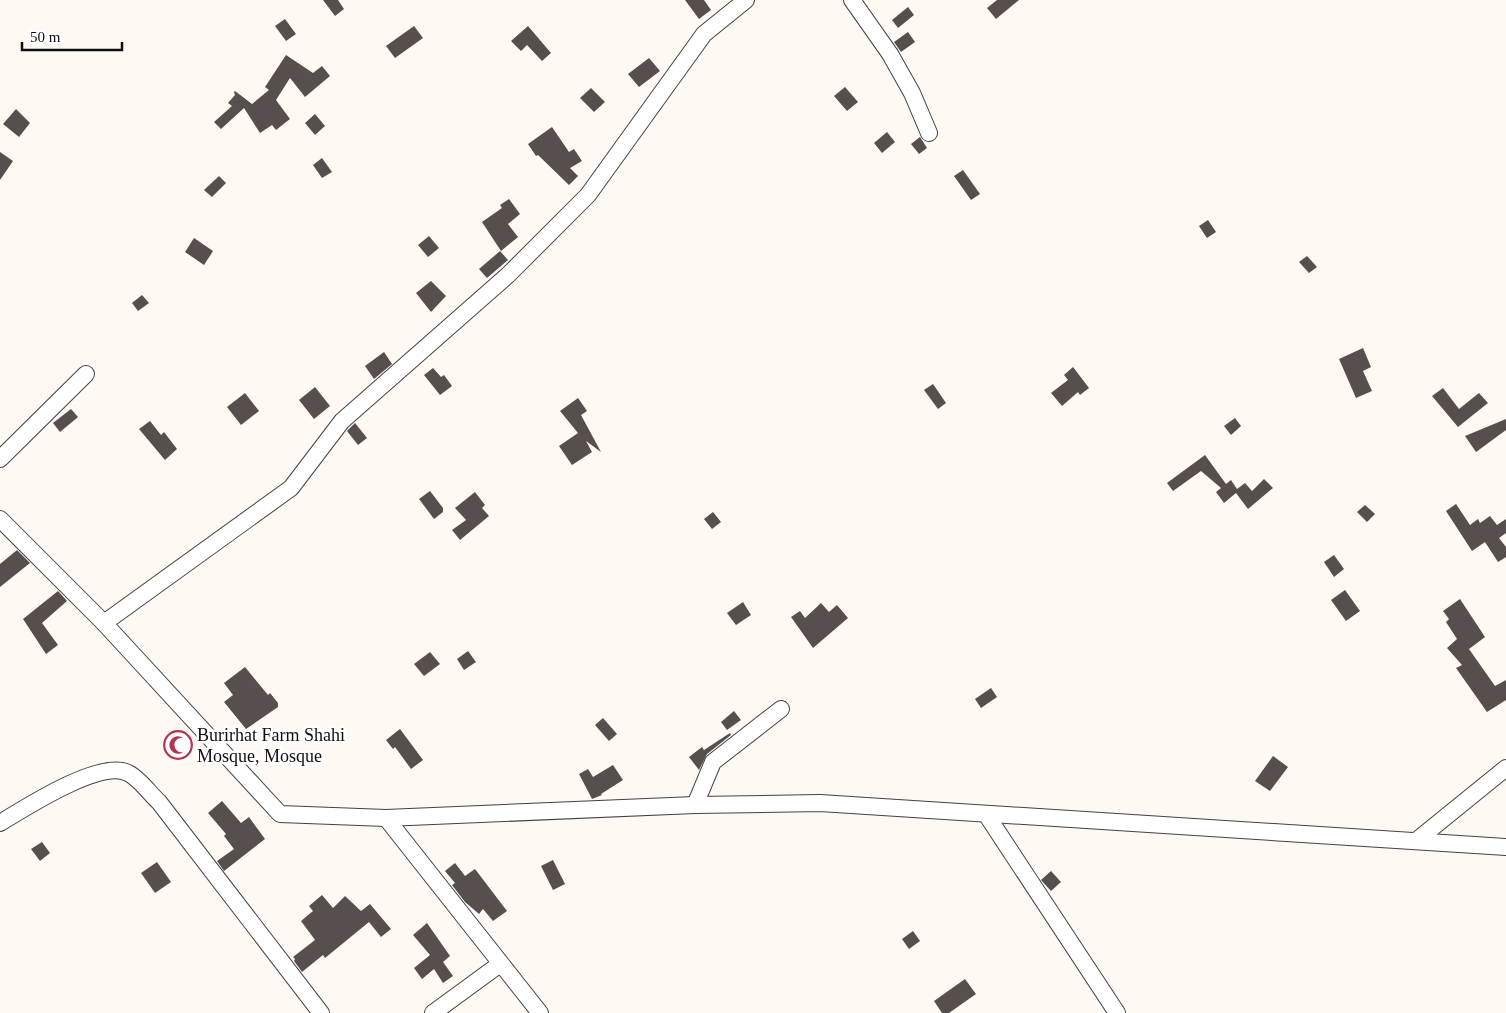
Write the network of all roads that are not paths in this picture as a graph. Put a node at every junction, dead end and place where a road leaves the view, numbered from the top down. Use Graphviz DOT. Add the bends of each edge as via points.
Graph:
graph roads {
  1 [pos="746,0"];
  2 [pos="852,0"];
  3 [pos="929,133"];
  4 [pos="86,374"];
  5 [pos="0,460"];
  6 [pos="0,519"];
  7 [pos="104,623"];
  8 [pos="781,709"];
  9 [pos="1506,768"];
  10 [pos="695,806"];
  11 [pos="986,814"];
  12 [pos="386,818"];
  13 [pos="0,823"];
  14 [pos="1416,841"];
  15 [pos="1506,847"];
  16 [pos="500,964"];
  17 [pos="322,1013"];
  18 [pos="433,1013"];
  19 [pos="540,1013"];
  20 [pos="1117,1013"];
  1 -- 7 [label="street" via="704,34 588,195 508,275 342,421 291,488"];
  2 -- 3 [label="street" via="890,54"];
  4 -- 5 [label="street"];
  6 -- 7 [label="street"];
  7 -- 12 [label="street" via="280,814"];
  8 -- 10 [label="street" via="714,762"];
  9 -- 14 [label="street"];
  10 -- 11 [label="street" via="820,803"];
  10 -- 12 [label="street"];
  11 -- 14 [label="street"];
  11 -- 20 [label="street"];
  12 -- 16 [label="street"];
  13 -- 17 [label="street" via="73,782 109,771 127,773 159,802"];
  14 -- 15 [label="street"];
  16 -- 18 [label="street"];
  16 -- 19 [label="street"];
}
